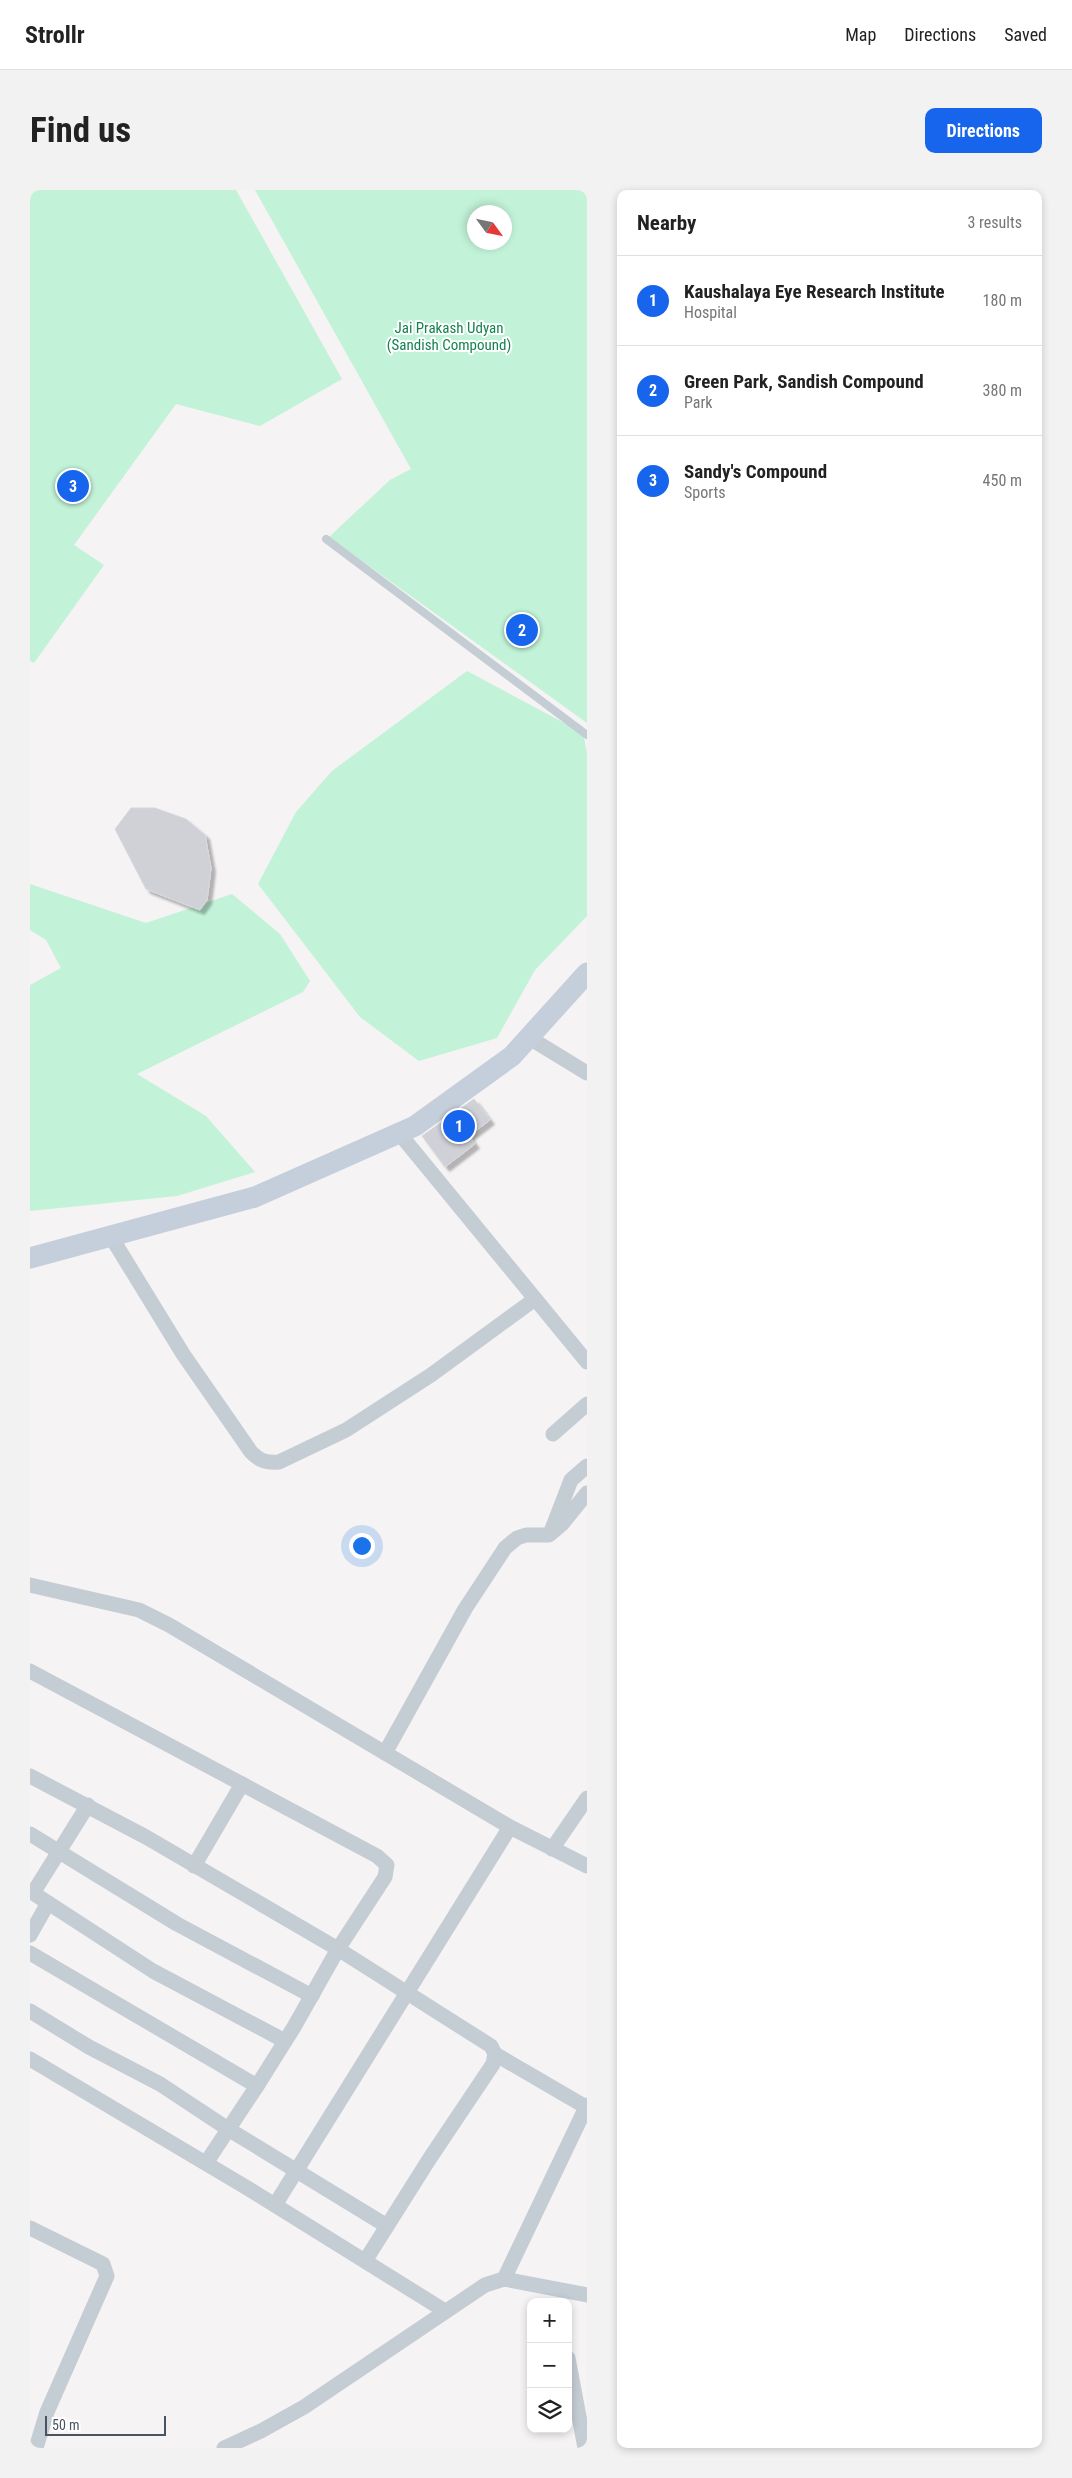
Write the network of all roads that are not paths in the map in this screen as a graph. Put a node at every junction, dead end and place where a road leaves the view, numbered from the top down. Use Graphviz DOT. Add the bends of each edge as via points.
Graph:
graph roads {
  1 [pos="326,539"];
  2 [pos="587,735"];
  3 [pos="587,973"];
  4 [pos="528,1037"];
  5 [pos="587,1073"];
  6 [pos="399,1133"];
  7 [pos="110,1236"];
  8 [pos="30,1258"];
  9 [pos="535,1299"];
  10 [pos="587,1362"];
  11 [pos="587,1404"];
  12 [pos="553,1434"];
  13 [pos="587,1466"];
  14 [pos="587,1493"];
  15 [pos="549,1535"];
  16 [pos="30,1585"];
  17 [pos="30,1670"];
  18 [pos="385,1753"];
  19 [pos="30,1776"];
  20 [pos="242,1784"];
  21 [pos="587,1798"];
  22 [pos="88,1805"];
  23 [pos="510,1828"];
  24 [pos="30,1834"];
  25 [pos="552,1849"];
  26 [pos="59,1851"];
  27 [pos="194,1866"];
  28 [pos="587,1866"];
  29 [pos="31,1893"];
  30 [pos="48,1903"];
  31 [pos="30,1935"];
  32 [pos="338,1949"];
  33 [pos="30,1953"];
  34 [pos="405,1994"];
  35 [pos="312,1996"];
  36 [pos="30,2011"];
  37 [pos="285,2041"];
  38 [pos="495,2054"];
  39 [pos="30,2059"];
  40 [pos="257,2086"];
  41 [pos="587,2106"];
  42 [pos="228,2129"];
  43 [pos="206,2163"];
  44 [pos="296,2170"];
  45 [pos="275,2204"];
  46 [pos="387,2226"];
  47 [pos="30,2228"];
  48 [pos="365,2261"];
  49 [pos="504,2279"];
  50 [pos="587,2295"];
  51 [pos="557,2296"];
  52 [pos="446,2311"];
  53 [pos="572,2379"];
  54 [pos="36,2448"];
  55 [pos="224,2448"];
  56 [pos="585,2448"];
  1 -- 2 [label="lane"];
  3 -- 4 [label="main road"];
  4 -- 5 [label="street"];
  4 -- 6 [label="main road" via="512,1056 415,1126"];
  6 -- 7 [label="main road" via="255,1197"];
  6 -- 9 [label="street"];
  7 -- 8 [label="main road"];
  7 -- 9 [label="street" via="228,1420 258,1460 267,1463 279,1462 346,1430 431,1375"];
  9 -- 10 [label="street"];
  11 -- 12 [label="street"];
  13 -- 15 [label="street" via="571,1480"];
  14 -- 15 [label="street"];
  15 -- 18 [label="street" via="526,1535 505,1548 465,1608"];
  16 -- 18 [label="street" via="139,1610 169,1624"];
  17 -- 20 [label="street"];
  18 -- 23 [label="street"];
  19 -- 22 [label="street"];
  20 -- 27 [label="street"];
  20 -- 32 [label="street" via="387,1864 385,1877"];
  21 -- 25 [label="street"];
  22 -- 26 [label="street"];
  22 -- 27 [label="street"];
  23 -- 25 [label="street"];
  23 -- 34 [label="street"];
  24 -- 26 [label="street"];
  25 -- 28 [label="street"];
  26 -- 29 [label="street"];
  26 -- 35 [label="street" via="177,1924"];
  27 -- 32 [label="street"];
  29 -- 30 [label="street"];
  30 -- 31 [label="street"];
  30 -- 37 [label="street" via="153,1971"];
  32 -- 34 [label="street"];
  32 -- 35 [label="street"];
  33 -- 40 [label="street"];
  34 -- 38 [label="street" via="491,2046"];
  34 -- 44 [label="street"];
  35 -- 37 [label="street"];
  36 -- 42 [label="street" via="89,2047 160,2084"];
  37 -- 40 [label="street"];
  38 -- 41 [label="street"];
  38 -- 46 [label="street" via="493,2064"];
  39 -- 43 [label="street"];
  40 -- 42 [label="street"];
  41 -- 49 [label="street"];
  42 -- 43 [label="street"];
  42 -- 44 [label="street"];
  43 -- 45 [label="street"];
  44 -- 45 [label="street"];
  44 -- 46 [label="street"];
  45 -- 48 [label="street"];
  46 -- 48 [label="street"];
  47 -- 54 [label="street" via="103,2264 107,2276 47,2412"];
  48 -- 52 [label="street"];
  49 -- 51 [label="street"];
  49 -- 52 [label="street" via="485,2285"];
  50 -- 51 [label="street"];
  52 -- 55 [label="street" via="304,2407"];
  53 -- 56 [label="street"];
}
